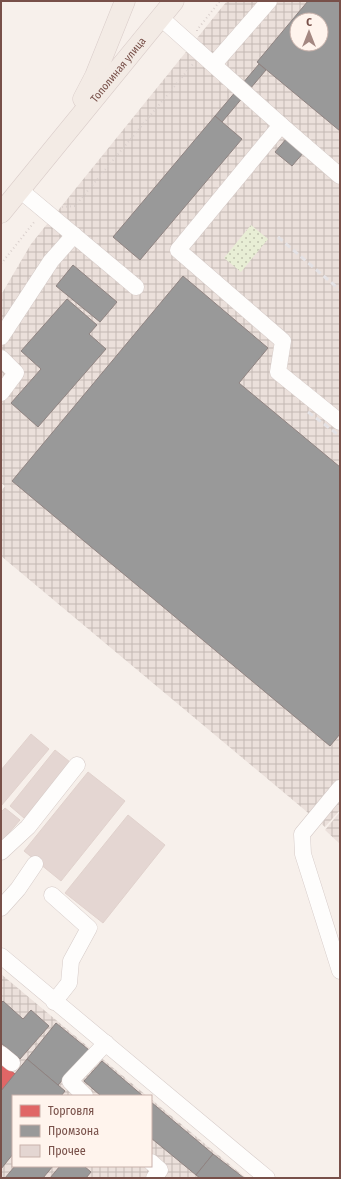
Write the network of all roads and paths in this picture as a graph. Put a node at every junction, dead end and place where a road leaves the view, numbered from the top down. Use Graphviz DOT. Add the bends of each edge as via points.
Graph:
graph roads {
  1 [pos="125,1"];
  2 [pos="174,1"];
  3 [pos="220,1"];
  4 [pos="269,1"];
  5 [pos="161,18"];
  6 [pos="201,54"];
  7 [pos="214,64"];
  8 [pos="281,125"];
  9 [pos="62,138"];
  10 [pos="340,176"];
  11 [pos="20,190"];
  12 [pos="44,209"];
  13 [pos="1,213"];
  14 [pos="74,235"];
  15 [pos="1,264"];
  16 [pos="136,287"];
  17 [pos="1,337"];
  18 [pos="1,358"];
  19 [pos="1,393"];
  20 [pos="340,422"];
  21 [pos="77,765"];
  22 [pos="340,788"];
  23 [pos="1,852"];
  24 [pos="35,864"];
  25 [pos="52,895"];
  26 [pos="1,908"];
  27 [pos="3,963"];
  28 [pos="340,971"];
  29 [pos="54,1002"];
  30 [pos="106,1043"];
  31 [pos="84,1095"];
  32 [pos="152,1163"];
  33 [pos="154,1178"];
  34 [pos="266,1178"];
  1 -- 9 [label="main road" via="95,76"];
  2 -- 5 [label="main road, Тополиная улица"];
  3 -- 6 [label="path" via="197,30"];
  4 -- 7 [label="lane"];
  5 -- 6 [label="lane"];
  5 -- 9 [label="main road, Тополиная улица"];
  6 -- 7 [label="lane"];
  6 -- 12 [label="path" via="75,206"];
  7 -- 8 [label="lane"];
  8 -- 10 [label="lane"];
  8 -- 20 [label="lane" via="178,250 283,341 278,372"];
  9 -- 11 [label="main road"];
  11 -- 12 [label="lane"];
  11 -- 13 [label="main road"];
  12 -- 14 [label="lane"];
  12 -- 15 [label="path"];
  14 -- 16 [label="lane"];
  14 -- 17 [label="lane" via="51,261"];
  18 -- 19 [label="lane" via="16,373"];
  21 -- 23 [label="lane" via="28,827"];
  22 -- 28 [label="lane" via="302,834 303,854"];
  24 -- 26 [label="lane"];
  25 -- 29 [label="lane" via="88,928 71,961 69,983"];
  27 -- 29 [label="lane"];
  29 -- 30 [label="lane"];
  30 -- 31 [label="lane" via="70,1081"];
  30 -- 34 [label="lane"];
  32 -- 33 [label="lane" via="160,1170"];
}
